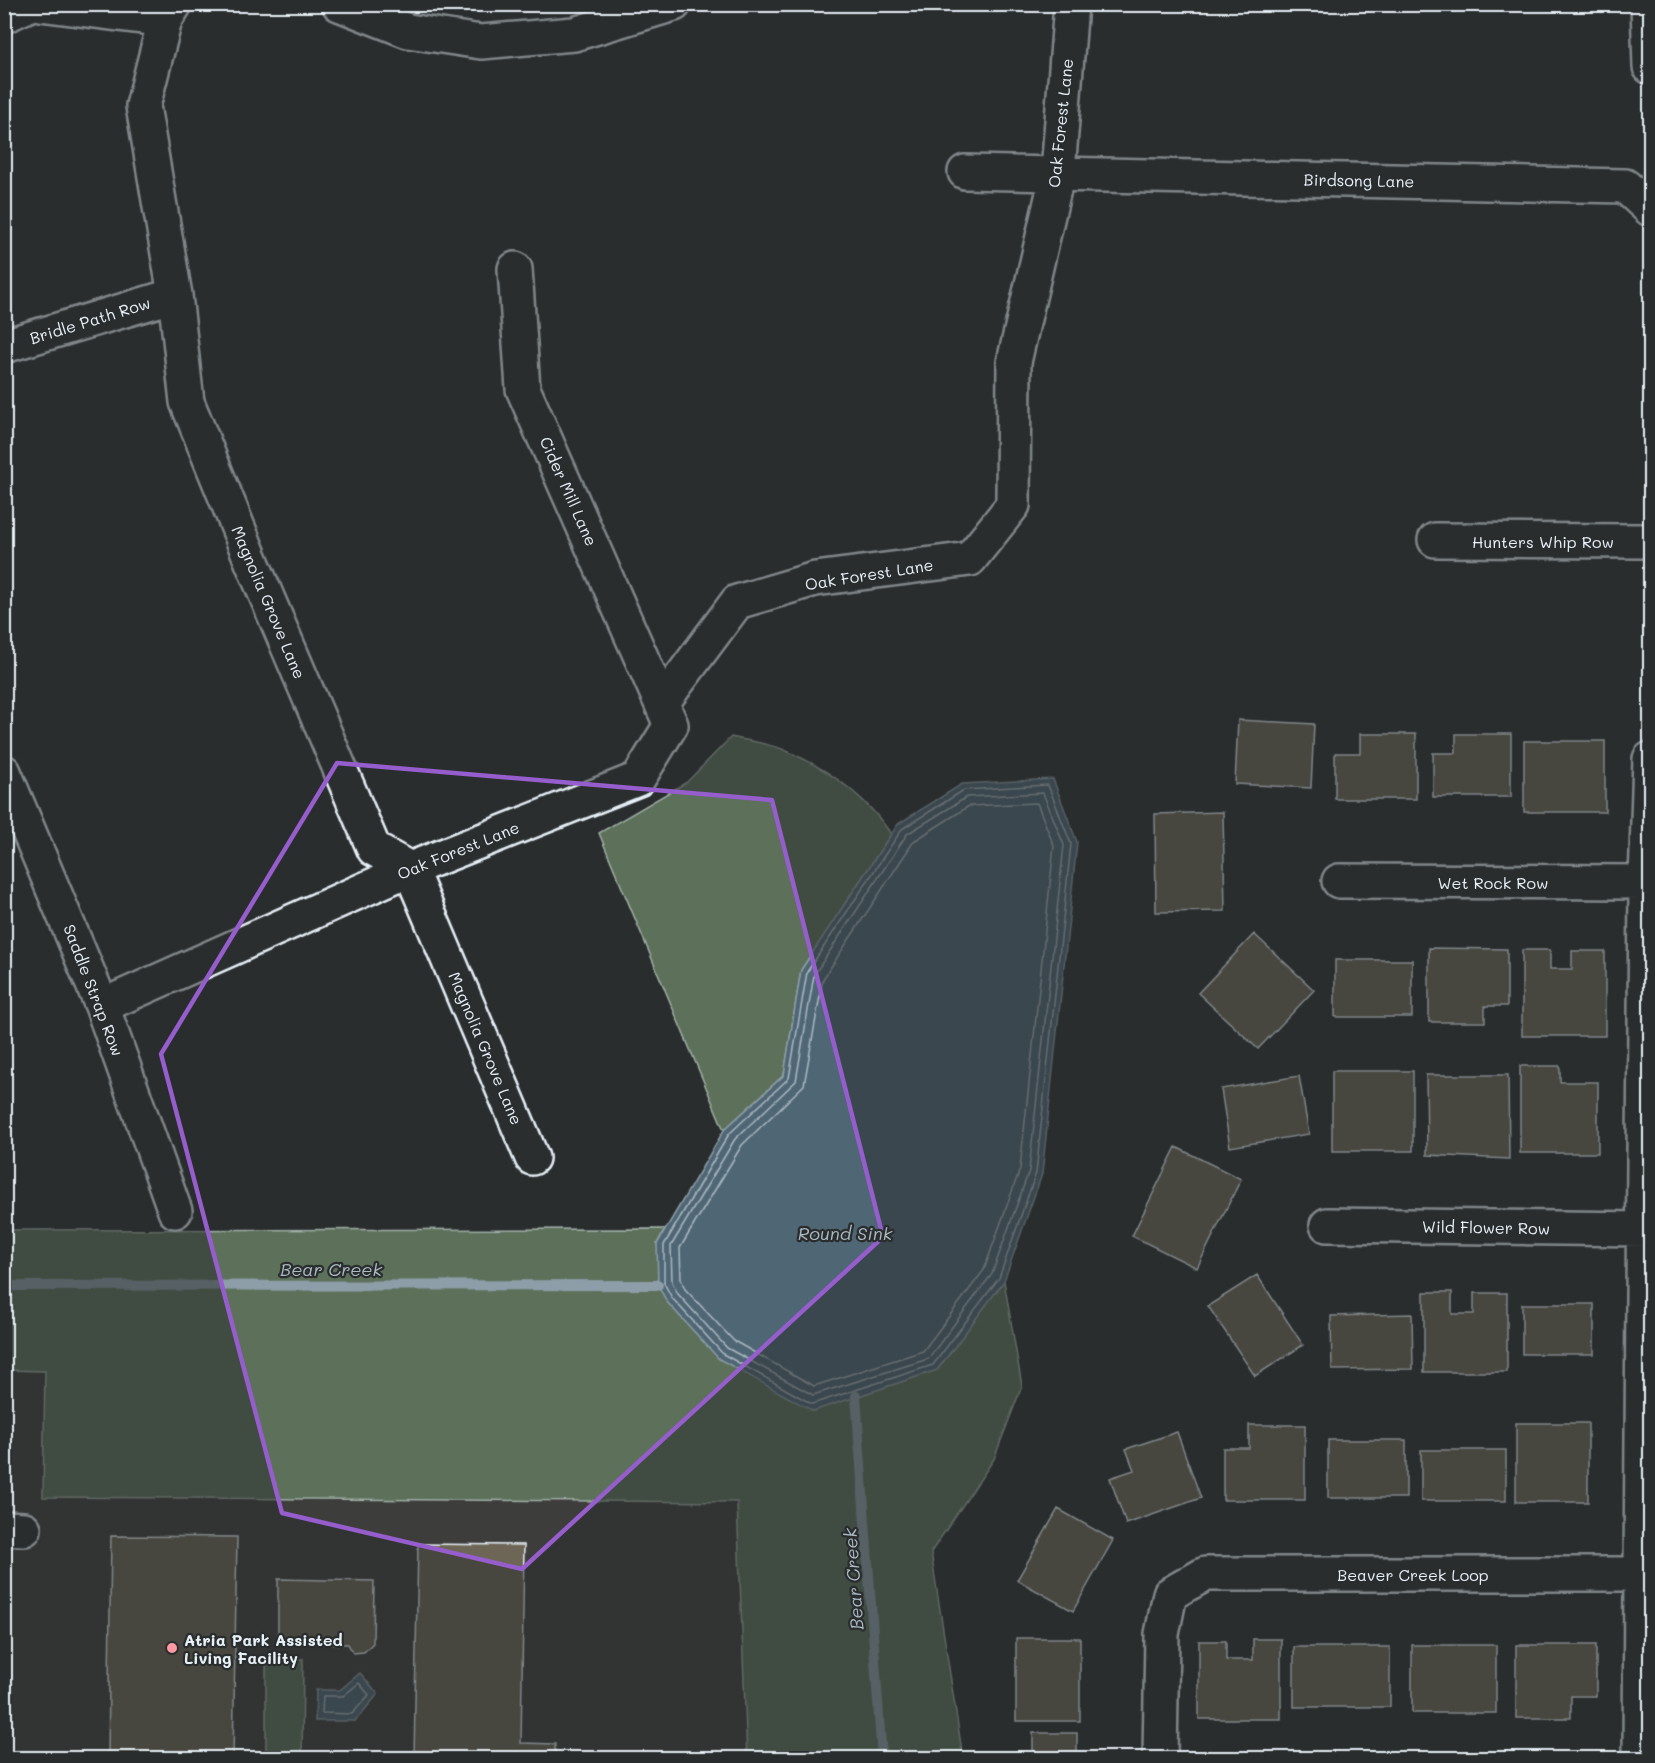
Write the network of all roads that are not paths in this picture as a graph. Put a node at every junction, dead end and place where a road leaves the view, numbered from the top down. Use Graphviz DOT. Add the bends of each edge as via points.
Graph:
graph roads {
  1 [pos="30,4"];
  2 [pos="40,4"];
  3 [pos="339,4"];
  4 [pos="674,4"];
  5 [pos="1071,4"];
  6 [pos="1648,4"];
  7 [pos="170,12"];
  8 [pos="4,16"];
  9 [pos="1650,67"];
  10 [pos="965,172"];
  11 [pos="1058,172"];
  12 [pos="1650,209"];
  13 [pos="515,269"];
  14 [pos="175,295"];
  15 [pos="4,346"];
  16 [pos="1435,540"];
  17 [pos="1650,541"];
  18 [pos="662,703"];
  19 [pos="1650,759"];
  20 [pos="4,772"];
  21 [pos="410,869"];
  22 [pos="1340,881"];
  23 [pos="1646,882"];
  24 [pos="102,1006"];
  25 [pos="532,1158"];
  26 [pos="175,1211"];
  27 [pos="1327,1225"];
  28 [pos="1645,1229"];
  29 [pos="1641,1574"];
  30 [pos="1160,1758"];
  31 [pos="1640,1758"];
  1 -- 8 [label="street"];
  2 -- 7 [label="street"];
  3 -- 4 [label="street" via="408,31 481,42 574,34"];
  5 -- 11 [label="street, Oak Forest Lane"];
  6 -- 9 [label="street"];
  7 -- 14 [label="street, Magnolia Grove Lane" via="143,106"];
  10 -- 11 [label="street, Birdsong Lane"];
  11 -- 12 [label="street, Birdsong Lane" via="1625,186"];
  11 -- 18 [label="street, Oak Forest Lane" via="1014,362 1013,505 970,559 815,579 737,602"];
  13 -- 18 [label="street, Cider Mill Lane" via="523,389"];
  14 -- 15 [label="street, Bridle Path Row"];
  14 -- 21 [label="street, Magnolia Grove Lane" via="187,402 252,562 374,849"];
  16 -- 17 [label="street, Hunters Whip Row"];
  18 -- 21 [label="street, Oak Forest Lane" via="670,724 638,778"];
  19 -- 23 [label="street"];
  20 -- 24 [label="street, Saddle Strap Row"];
  21 -- 24 [label="street, Oak Forest Lane"];
  21 -- 25 [label="street, Magnolia Grove Lane"];
  22 -- 23 [label="street, Wet Rock Row"];
  23 -- 28 [label="street"];
  24 -- 26 [label="street, Saddle Strap Row"];
  27 -- 28 [label="street, Wild Flower Row"];
  28 -- 29 [label="street"];
  29 -- 30 [label="street, Beaver Creek Loop" via="1205,1574 1170,1594 1162,1634"];
  29 -- 31 [label="street"];
}
